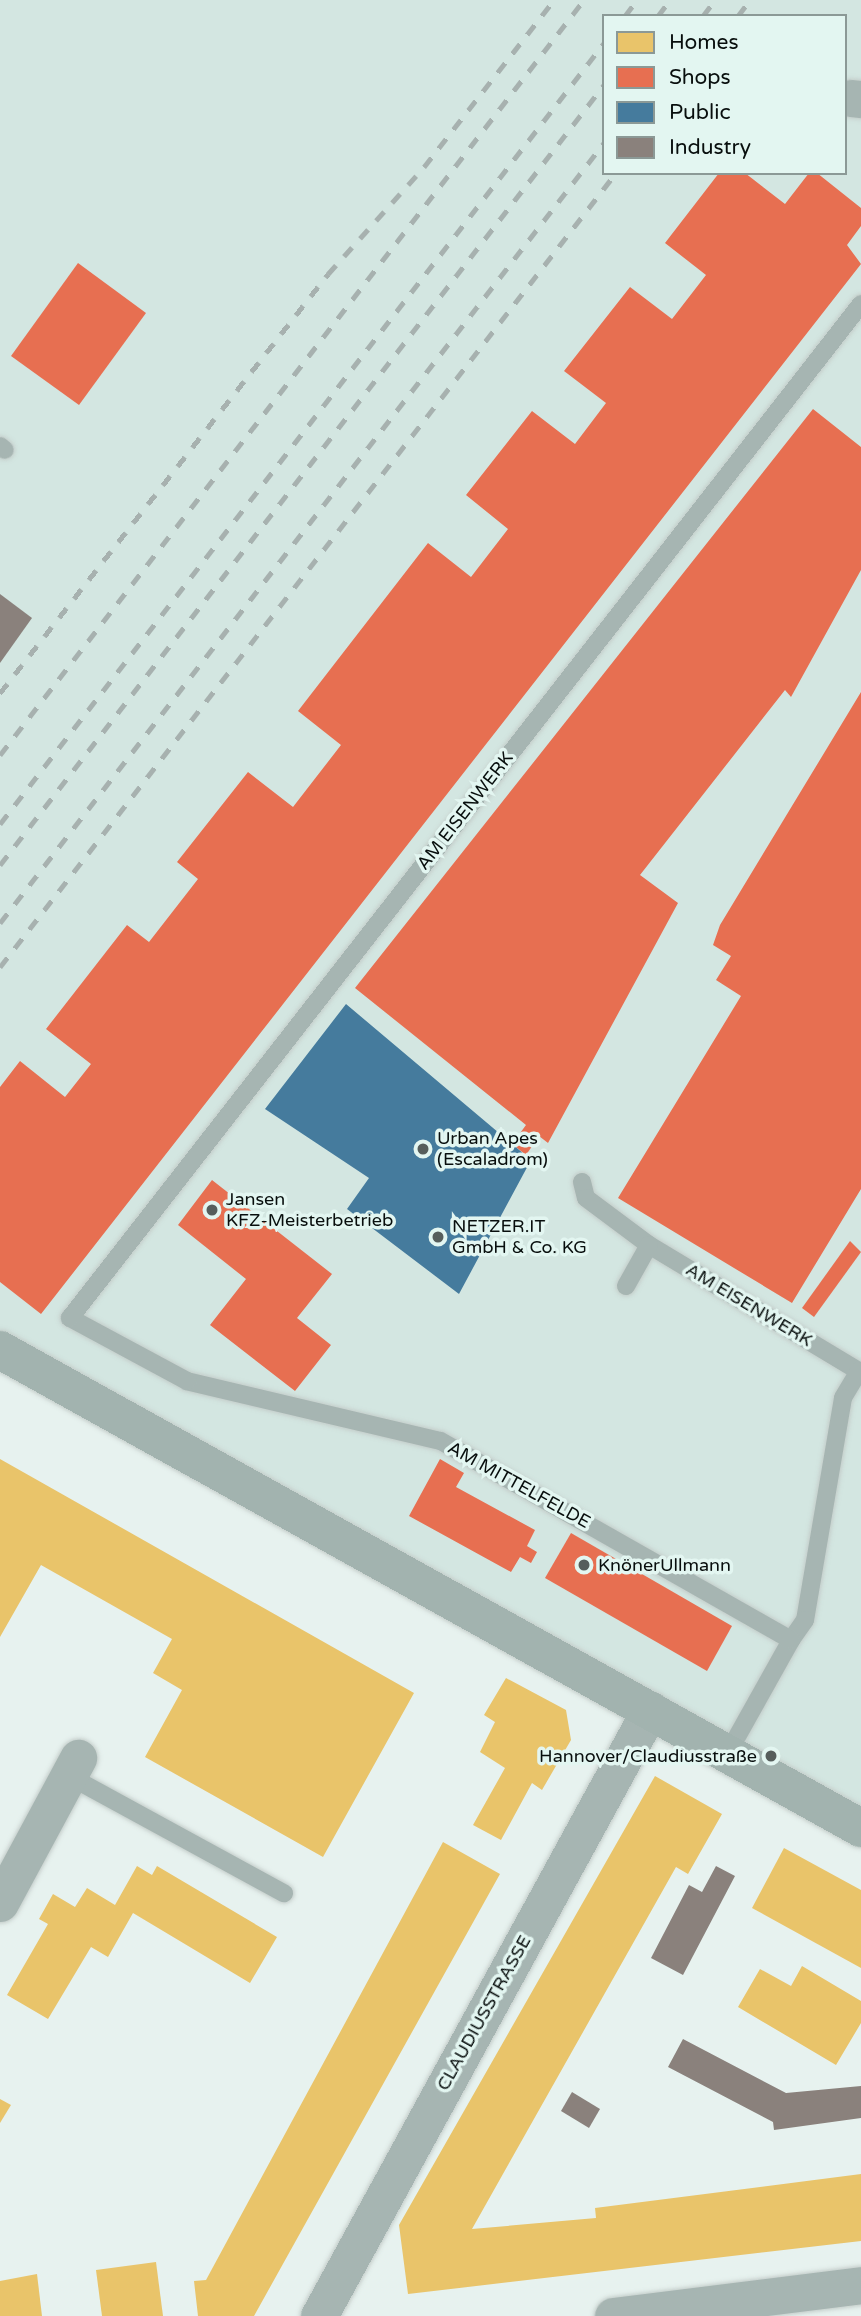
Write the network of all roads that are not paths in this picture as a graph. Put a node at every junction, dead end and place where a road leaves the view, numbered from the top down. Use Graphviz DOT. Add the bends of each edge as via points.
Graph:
graph roads {
  1 [pos="861,304"];
  2 [pos="582,1182"];
  3 [pos="649,1245"];
  4 [pos="626,1286"];
  5 [pos="70,1318"];
  6 [pos="0,1350"];
  7 [pos="860,1370"];
  8 [pos="792,1640"];
  9 [pos="650,1710"];
  10 [pos="729,1751"];
  11 [pos="74,1767"];
  12 [pos="861,1828"];
  13 [pos="284,1893"];
  14 [pos="0,1903"];
  15 [pos="861,2285"];
  16 [pos="319,2316"];
  17 [pos="613,2316"];
  1 -- 5 [label="lane, AM EISENWERK"];
  2 -- 3 [label="lane, AM EISENWERK" via="586,1198"];
  3 -- 4 [label="lane"];
  3 -- 7 [label="lane, AM EISENWERK"];
  5 -- 8 [label="lane, AM MITTELFELDE" via="187,1381 443,1436"];
  6 -- 9 [label="street"];
  7 -- 8 [label="lane, AM EISENWERK" via="843,1398 805,1620"];
  8 -- 10 [label="lane"];
  9 -- 10 [label="street"];
  9 -- 16 [label="street, CLAUDIUSSTRASSE"];
  10 -- 12 [label="street"];
  11 -- 13 [label="lane"];
  11 -- 14 [label="street"];
  15 -- 17 [label="street"];
}
